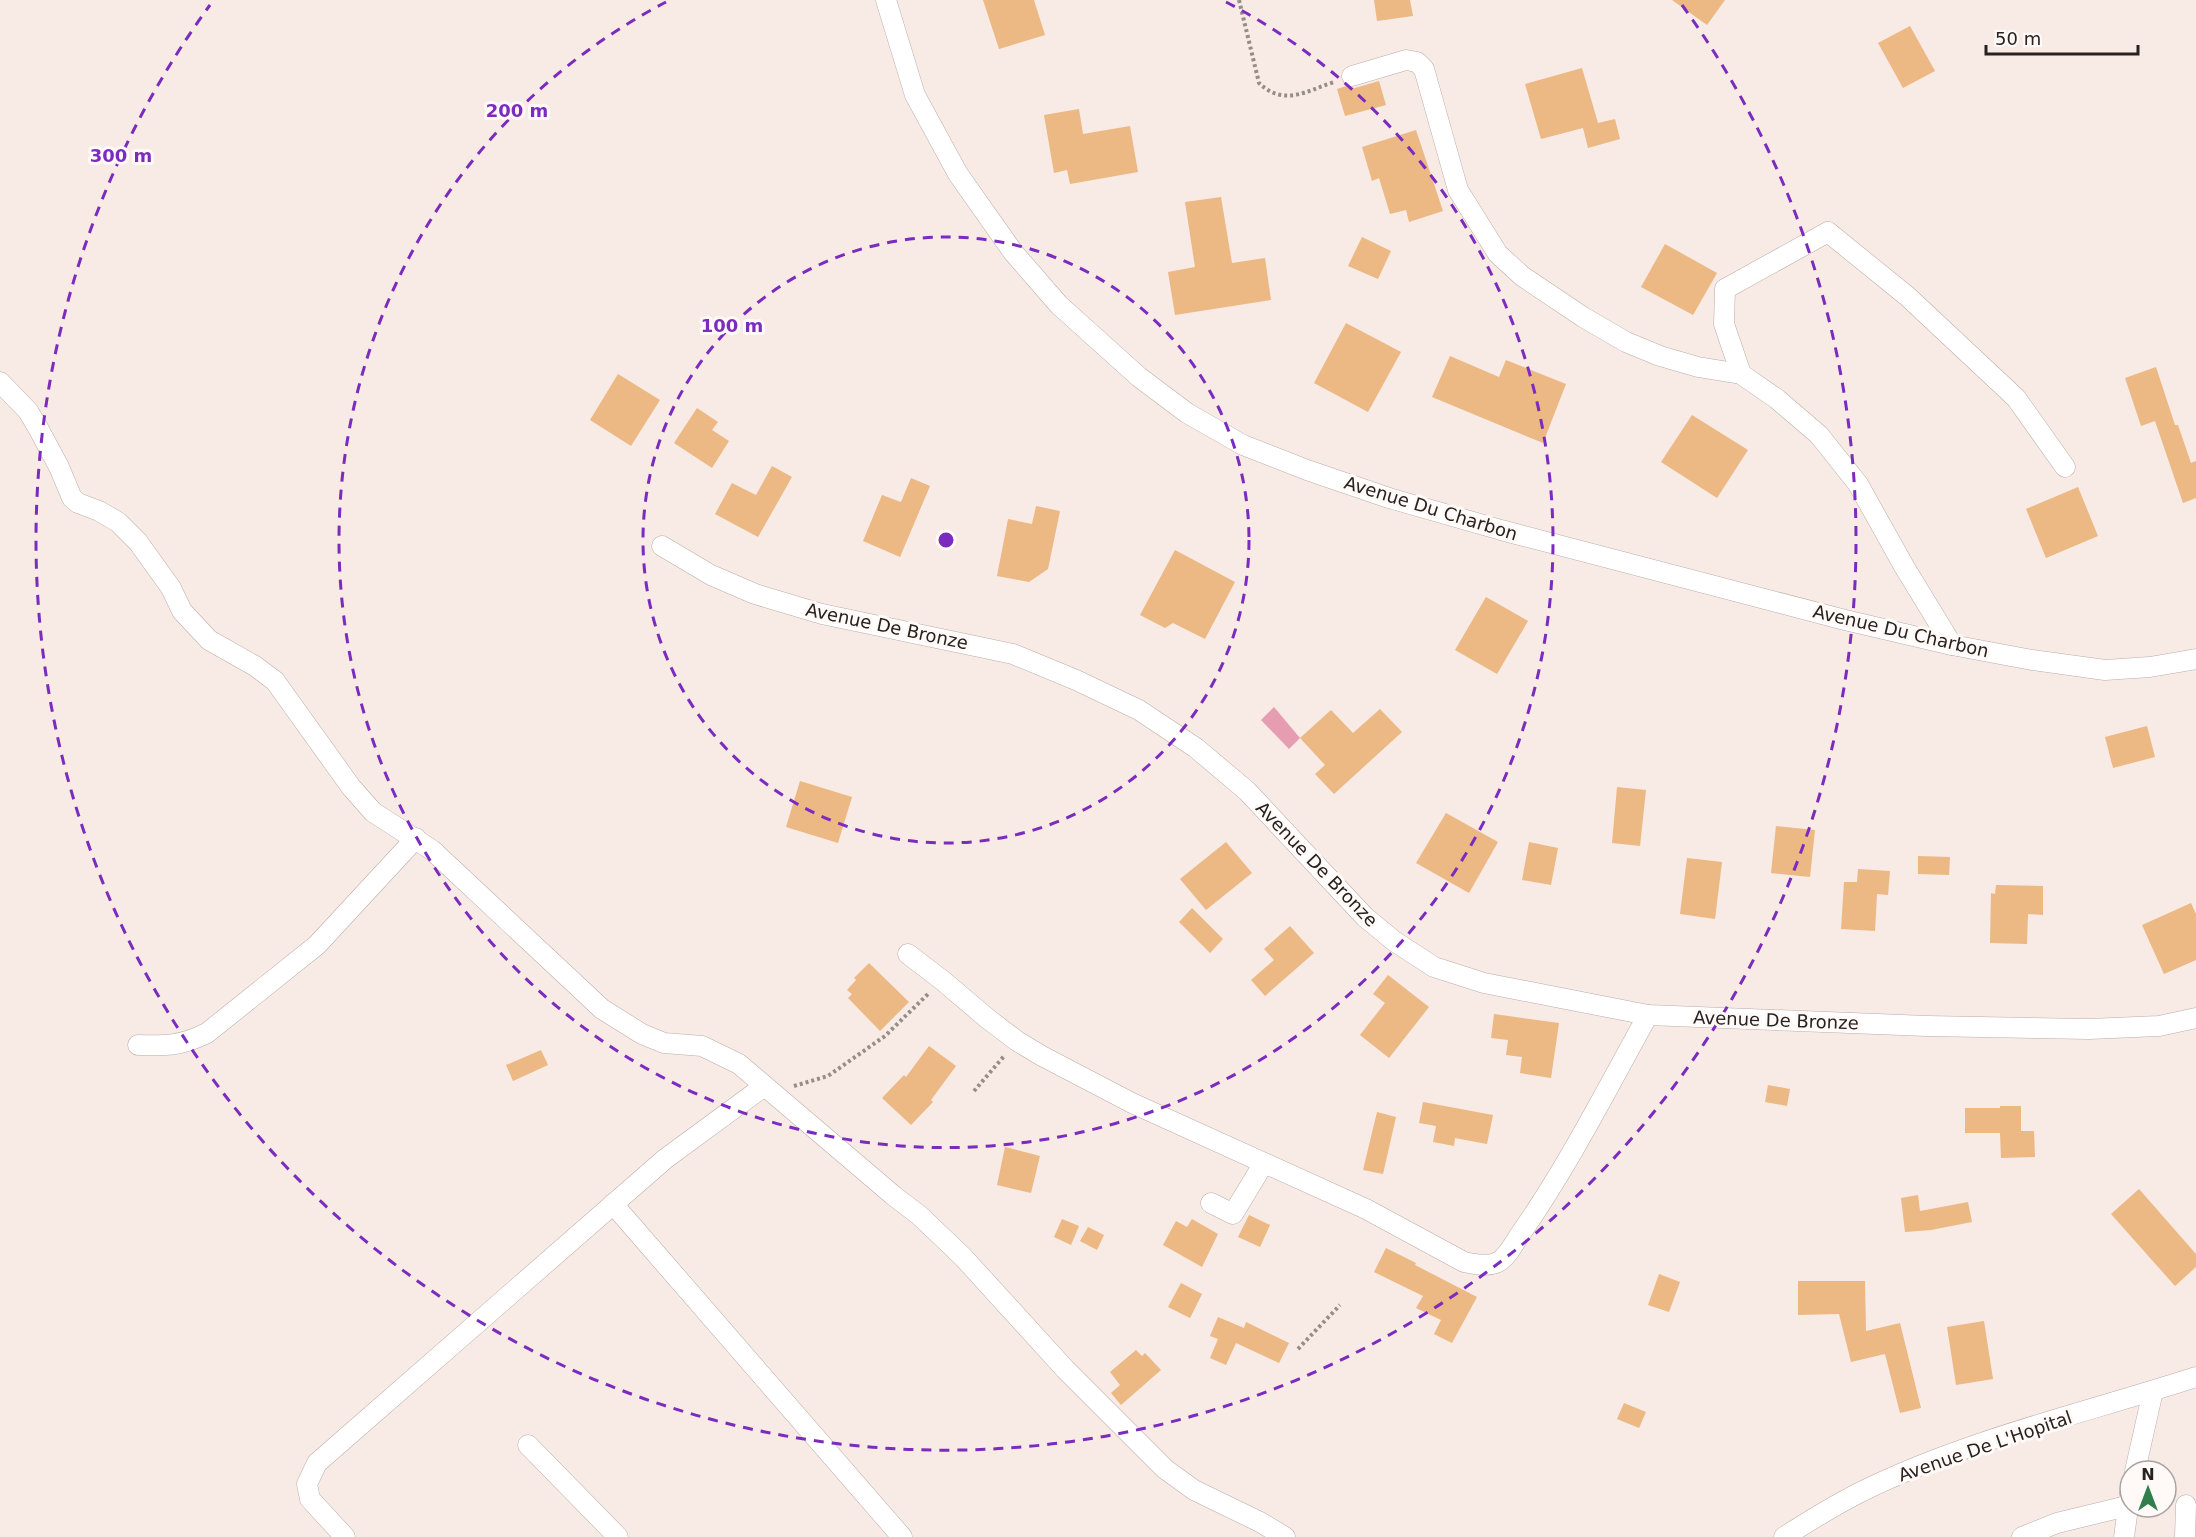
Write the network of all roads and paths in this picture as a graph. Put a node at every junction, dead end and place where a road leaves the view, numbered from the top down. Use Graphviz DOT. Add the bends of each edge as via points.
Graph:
graph roads {
  1 [pos="886,0"];
  2 [pos="1239,0"];
  3 [pos="1352,76"];
  4 [pos="1741,374"];
  5 [pos="0,382"];
  6 [pos="2065,467"];
  7 [pos="662,546"];
  8 [pos="1952,645"];
  9 [pos="2196,659"];
  10 [pos="416,838"];
  11 [pos="908,954"];
  12 [pos="942,980"];
  13 [pos="1648,1015"];
  14 [pos="2196,1018"];
  15 [pos="1017,1041"];
  16 [pos="138,1045"];
  17 [pos="763,1086"];
  18 [pos="974,1090"];
  19 [pos="1264,1163"];
  20 [pos="1211,1203"];
  21 [pos="613,1204"];
  22 [pos="1340,1305"];
  23 [pos="1298,1349"];
  24 [pos="2196,1377"];
  25 [pos="2153,1391"];
  26 [pos="528,1445"];
  27 [pos="2138,1459"];
  28 [pos="2118,1503"];
  29 [pos="2186,1505"];
  30 [pos="2126,1519"];
  31 [pos="345,1537"];
  32 [pos="618,1537"];
  33 [pos="902,1537"];
  34 [pos="1285,1537"];
  35 [pos="1784,1537"];
  36 [pos="2022,1537"];
  37 [pos="2124,1537"];
  38 [pos="2185,1537"];
  1 -- 8 [label="street, Avenue Du Charbon" via="915,95 958,174 1013,252 1059,305 1139,377 1187,413 1243,445 1389,498 1600,557"];
  2 -- 3 [label="path" via="1259,83 1266,91 1277,96 1293,95"];
  3 -- 4 [label="street" via="1406,60 1417,62 1424,69 1458,190 1498,254 1522,276 1626,342 1698,367"];
  4 -- 6 [label="street" via="1724,324 1725,289 1828,232 1907,296 2016,398"];
  4 -- 8 [label="street" via="1819,435 1858,484"];
  5 -- 10 [label="street" via="37,426 72,498 118,522 138,542 171,588 182,611 209,640 274,681 358,796 373,812"];
  7 -- 13 [label="street, Avenue De Bronze" via="711,575 755,594 822,614 1013,654 1087,685 1139,710 1196,748 1246,792 1365,917 1434,967 1484,983"];
  8 -- 9 [label="street, Avenue Du Charbon" via="2105,670"];
  10 -- 16 [label="street" via="317,945 216,1027 187,1043"];
  10 -- 17 [label="street" via="609,1014 664,1042 718,1052"];
  11 -- 12 [label="street"];
  12 -- 15 [label="street"];
  12 -- 17 [label="path" via="885,1035 828,1076 796,1086"];
  13 -- 14 [label="street, Avenue De Bronze" via="2089,1029 2158,1026"];
  13 -- 19 [label="street" via="1569,1158 1534,1215 1496,1263 1464,1262 1366,1209"];
  15 -- 18 [label="path"];
  15 -- 19 [label="street" via="1132,1103"];
  17 -- 21 [label="street" via="665,1159"];
  17 -- 34 [label="street" via="956,1250 1065,1369 1165,1468 1194,1490"];
  19 -- 20 [label="street" via="1233,1214"];
  21 -- 31 [label="street" via="317,1463 307,1484 310,1499"];
  21 -- 33 [label="street"];
  22 -- 23 [label="path"];
  24 -- 25 [label="street, Avenue De L'Hopital"];
  25 -- 27 [label="street"];
  25 -- 35 [label="street, Avenue De L'Hopital" via="1917,1467 1828,1509"];
  26 -- 32 [label="street"];
  28 -- 36 [label="street"];
  29 -- 38 [label="street"];
  30 -- 37 [label="street"];
}
